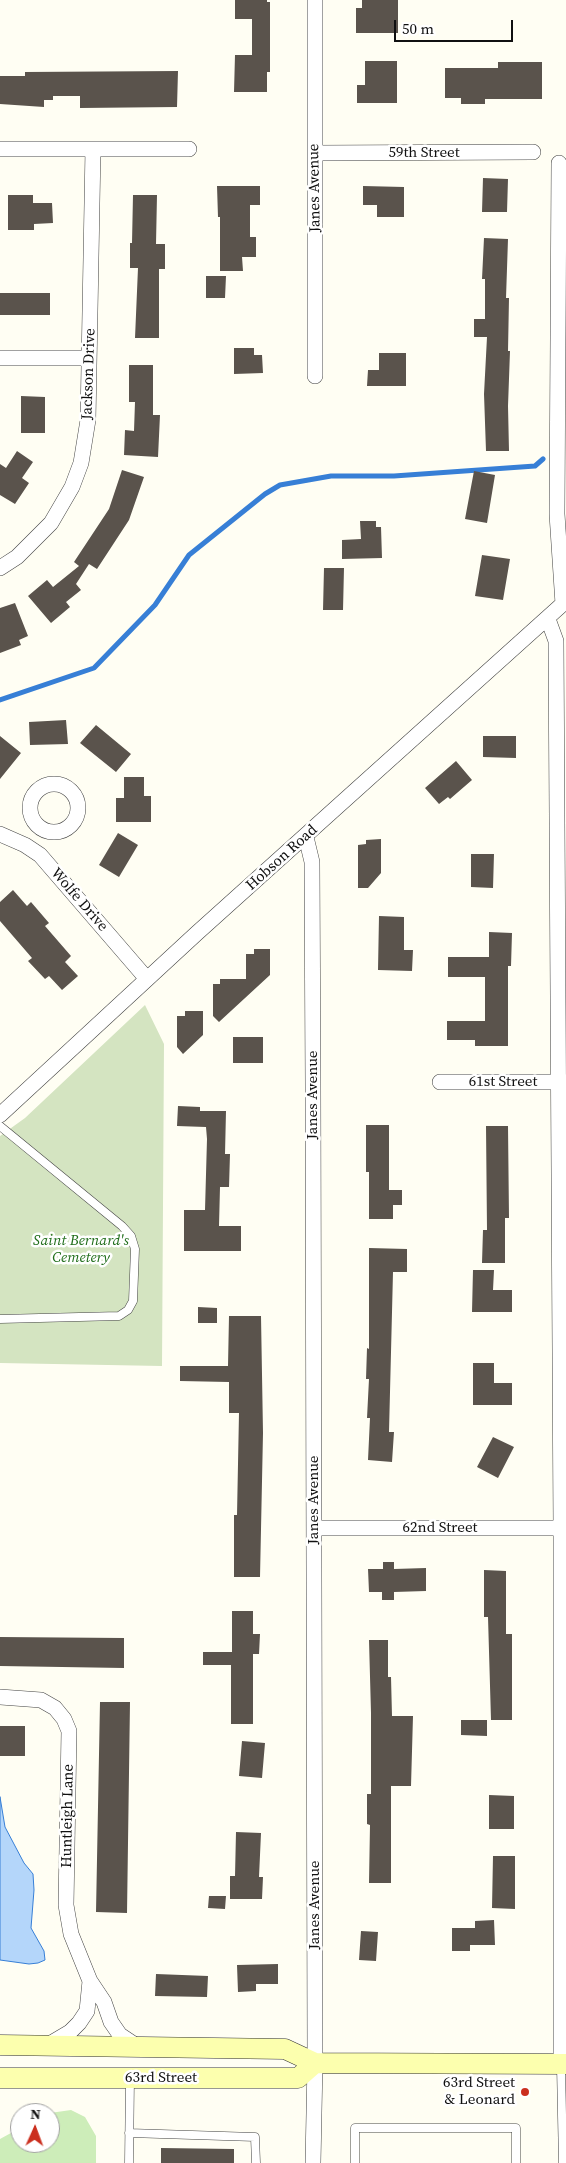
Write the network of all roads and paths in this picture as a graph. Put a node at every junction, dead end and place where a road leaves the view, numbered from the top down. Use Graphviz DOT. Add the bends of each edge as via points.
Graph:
graph roads {
  1 [pos="315,0"];
  2 [pos="0,149"];
  3 [pos="93,149"];
  4 [pos="189,149"];
  5 [pos="533,152"];
  6 [pos="315,153"];
  7 [pos="559,163"];
  8 [pos="0,358"];
  9 [pos="89,358"];
  10 [pos="316,376"];
  11 [pos="0,568"];
  12 [pos="564,603"];
  13 [pos="548,619"];
  14 [pos="40,827"];
  15 [pos="0,834"];
  16 [pos="306,837"];
  17 [pos="26,845"];
  18 [pos="147,979"];
  19 [pos="440,1082"];
  20 [pos="562,1082"];
  21 [pos="0,1115"];
  22 [pos="0,1126"];
  23 [pos="0,1319"];
  24 [pos="314,1528"];
  25 [pos="564,1528"];
  26 [pos="0,1697"];
  27 [pos="90,1981"];
  28 [pos="0,2045"];
  29 [pos="48,2045"];
  30 [pos="138,2047"];
  31 [pos="315,2063"];
  32 [pos="563,2064"];
  33 [pos="0,2078"];
  34 [pos="130,2078"];
  35 [pos="129,2133"];
  36 [pos="129,2163"];
  37 [pos="256,2163"];
  38 [pos="313,2163"];
  39 [pos="354,2163"];
  40 [pos="516,2163"];
  41 [pos="563,2163"];
  1 -- 6 [label="street, Janes Avenue"];
  2 -- 3 [label="street"];
  3 -- 4 [label="street"];
  3 -- 9 [label="street, Jackson Drive"];
  5 -- 6 [label="street, 59th Street"];
  6 -- 10 [label="street, Janes Avenue"];
  7 -- 12 [label="street" via="557,514"];
  8 -- 9 [label="street"];
  9 -- 11 [label="street, Jackson Drive" via="88,420 81,463 72,487 42,534"];
  12 -- 13 [label="street, Hobson Road"];
  13 -- 16 [label="street, Hobson Road"];
  13 -- 20 [label="street" via="556,641"];
  14 -- 17 [label="street"];
  15 -- 17 [label="street, Wolfe Drive"];
  16 -- 18 [label="street, Hobson Road"];
  16 -- 24 [label="street, Janes Avenue" via="312,862"];
  17 -- 18 [label="street, Wolfe Drive" via="40,855"];
  18 -- 21 [label="street, Hobson Road"];
  19 -- 20 [label="street, 61st Street"];
  20 -- 25 [label="street"];
  22 -- 23 [label="lane" via="122,1226 131,1236 135,1249 133,1301 119,1316"];
  24 -- 25 [label="street, 62nd Street"];
  24 -- 31 [label="street, Janes Avenue"];
  25 -- 32 [label="street"];
  26 -- 27 [label="street, Huntleigh Lane" via="40,1700 55,1708 69,1731 68,1920 70,1934"];
  27 -- 29 [label="street, Huntleigh Lane" via="87,2011 70,2032"];
  27 -- 30 [label="street, Huntleigh Lane" via="120,2035"];
  28 -- 29 [label="main road, 63rd Street"];
  29 -- 30 [label="main road, 63rd Street"];
  30 -- 31 [label="main road, 63rd Street" via="285,2049"];
  31 -- 32 [label="main road, 63rd Street"];
  31 -- 34 [label="main road, 63rd Street" via="298,2078"];
  31 -- 38 [label="street, Janes Avenue"];
  32 -- 41 [label="lane"];
  33 -- 34 [label="main road, 63rd Street"];
  34 -- 35 [label="lane"];
  35 -- 36 [label="lane"];
  35 -- 37 [label="lane" via="255,2137"];
  39 -- 40 [label="lane" via="355,2128 516,2128"];
}
